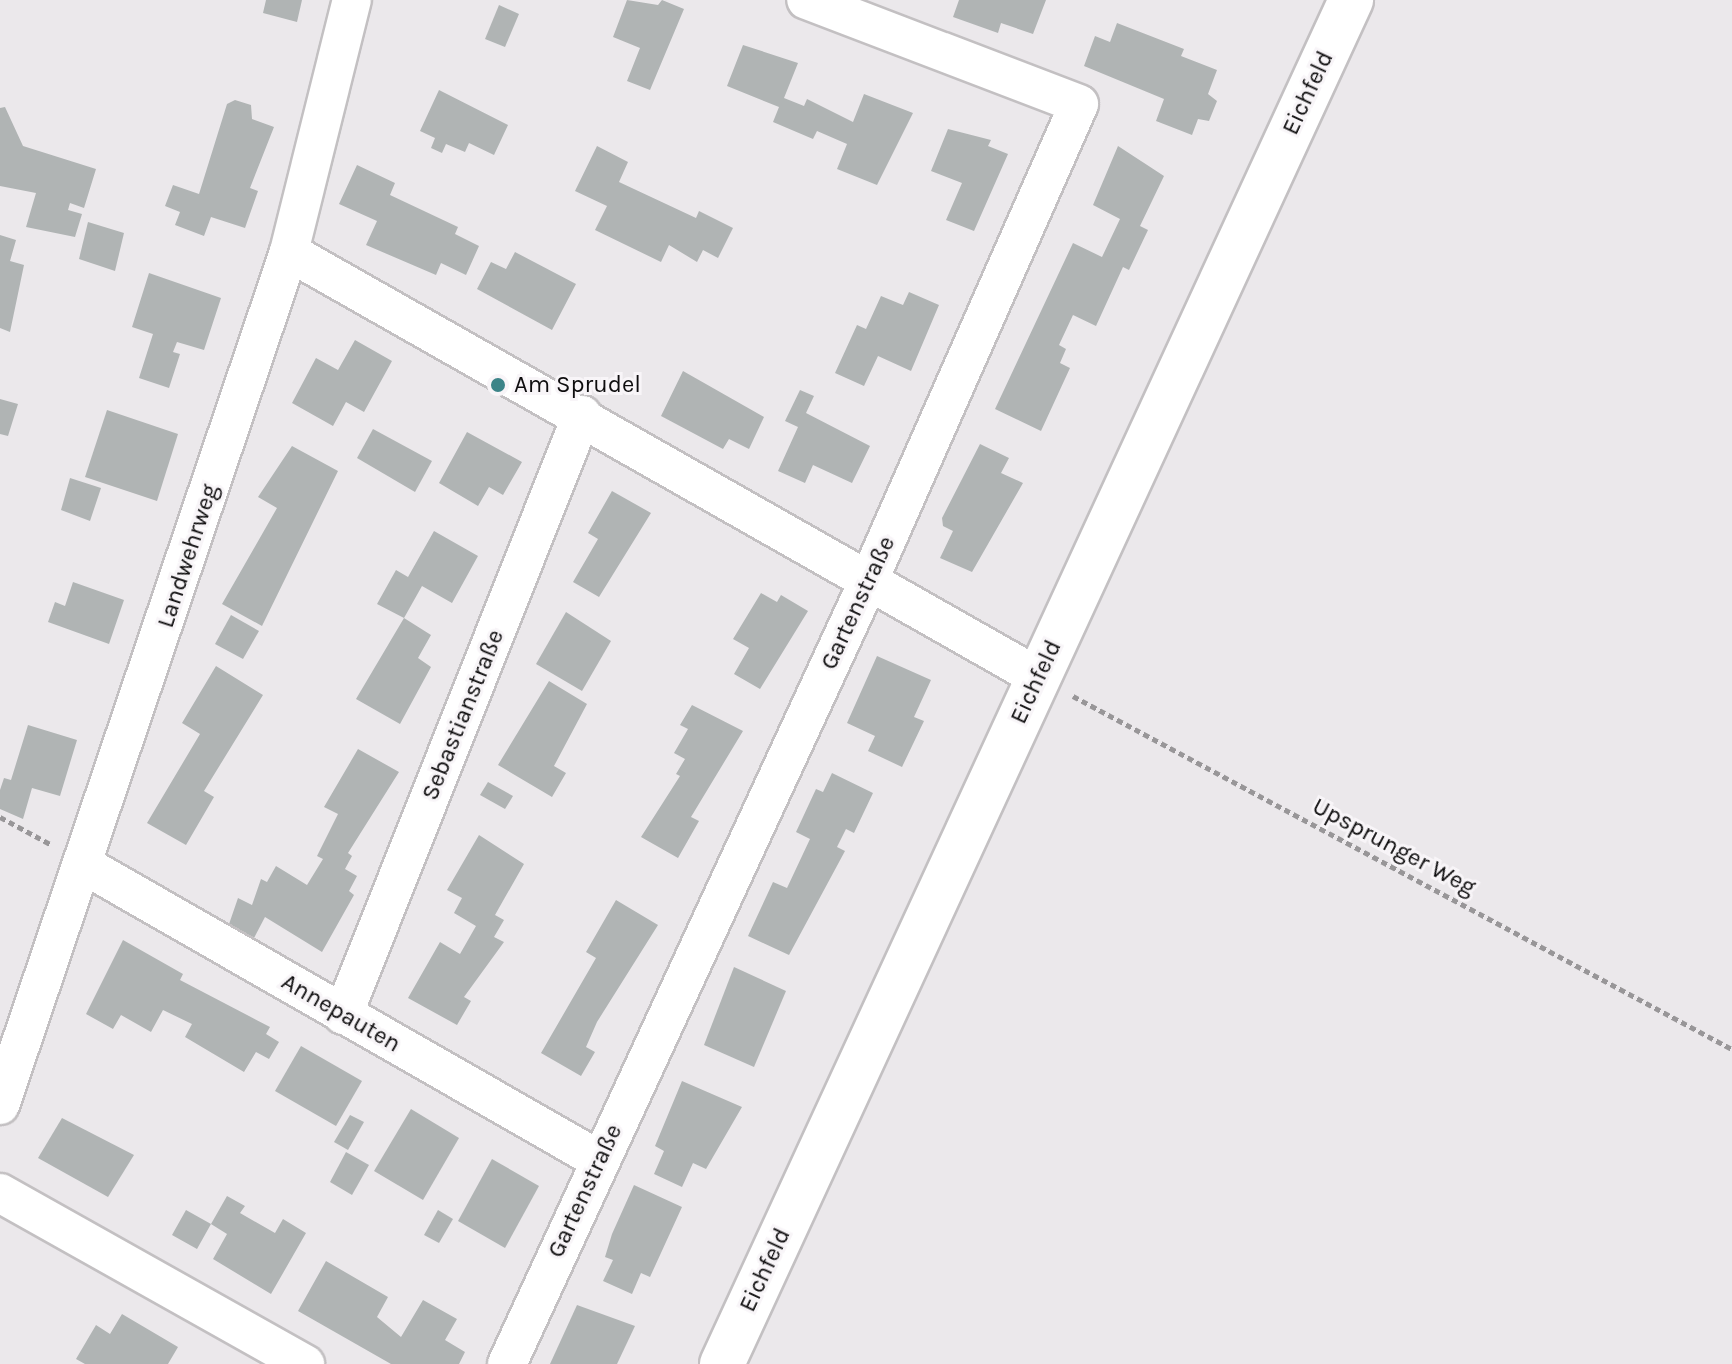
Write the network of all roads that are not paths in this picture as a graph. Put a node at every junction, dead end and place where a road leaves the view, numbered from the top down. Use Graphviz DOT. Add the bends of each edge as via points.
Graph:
graph roads {
  1 [pos="352,0"];
  2 [pos="806,0"];
  3 [pos="1351,0"];
  4 [pos="289,252"];
  5 [pos="582,415"];
  6 [pos="868,582"];
  7 [pos="1038,677"];
  8 [pos="84,865"];
  9 [pos="343,1015"];
  10 [pos="0,1105"];
  11 [pos="599,1160"];
  12 [pos="0,1193"];
  13 [pos="305,1364"];
  14 [pos="507,1364"];
  15 [pos="722,1364"];
  1 -- 4 [label="street, Landwehrweg"];
  2 -- 6 [label="street, Gartenstraße" via="1079,104"];
  3 -- 7 [label="main road, Eichfeld"];
  4 -- 5 [label="street"];
  4 -- 8 [label="street, Landwehrweg"];
  5 -- 6 [label="street"];
  5 -- 9 [label="street, Sebastianstraße"];
  6 -- 7 [label="street"];
  6 -- 11 [label="street, Gartenstraße"];
  7 -- 15 [label="main road, Eichfeld"];
  8 -- 9 [label="street, Annepauten"];
  8 -- 10 [label="street, Landwehrweg"];
  9 -- 11 [label="street, Annepauten"];
  11 -- 14 [label="street, Gartenstraße"];
  12 -- 13 [label="street"];
}
